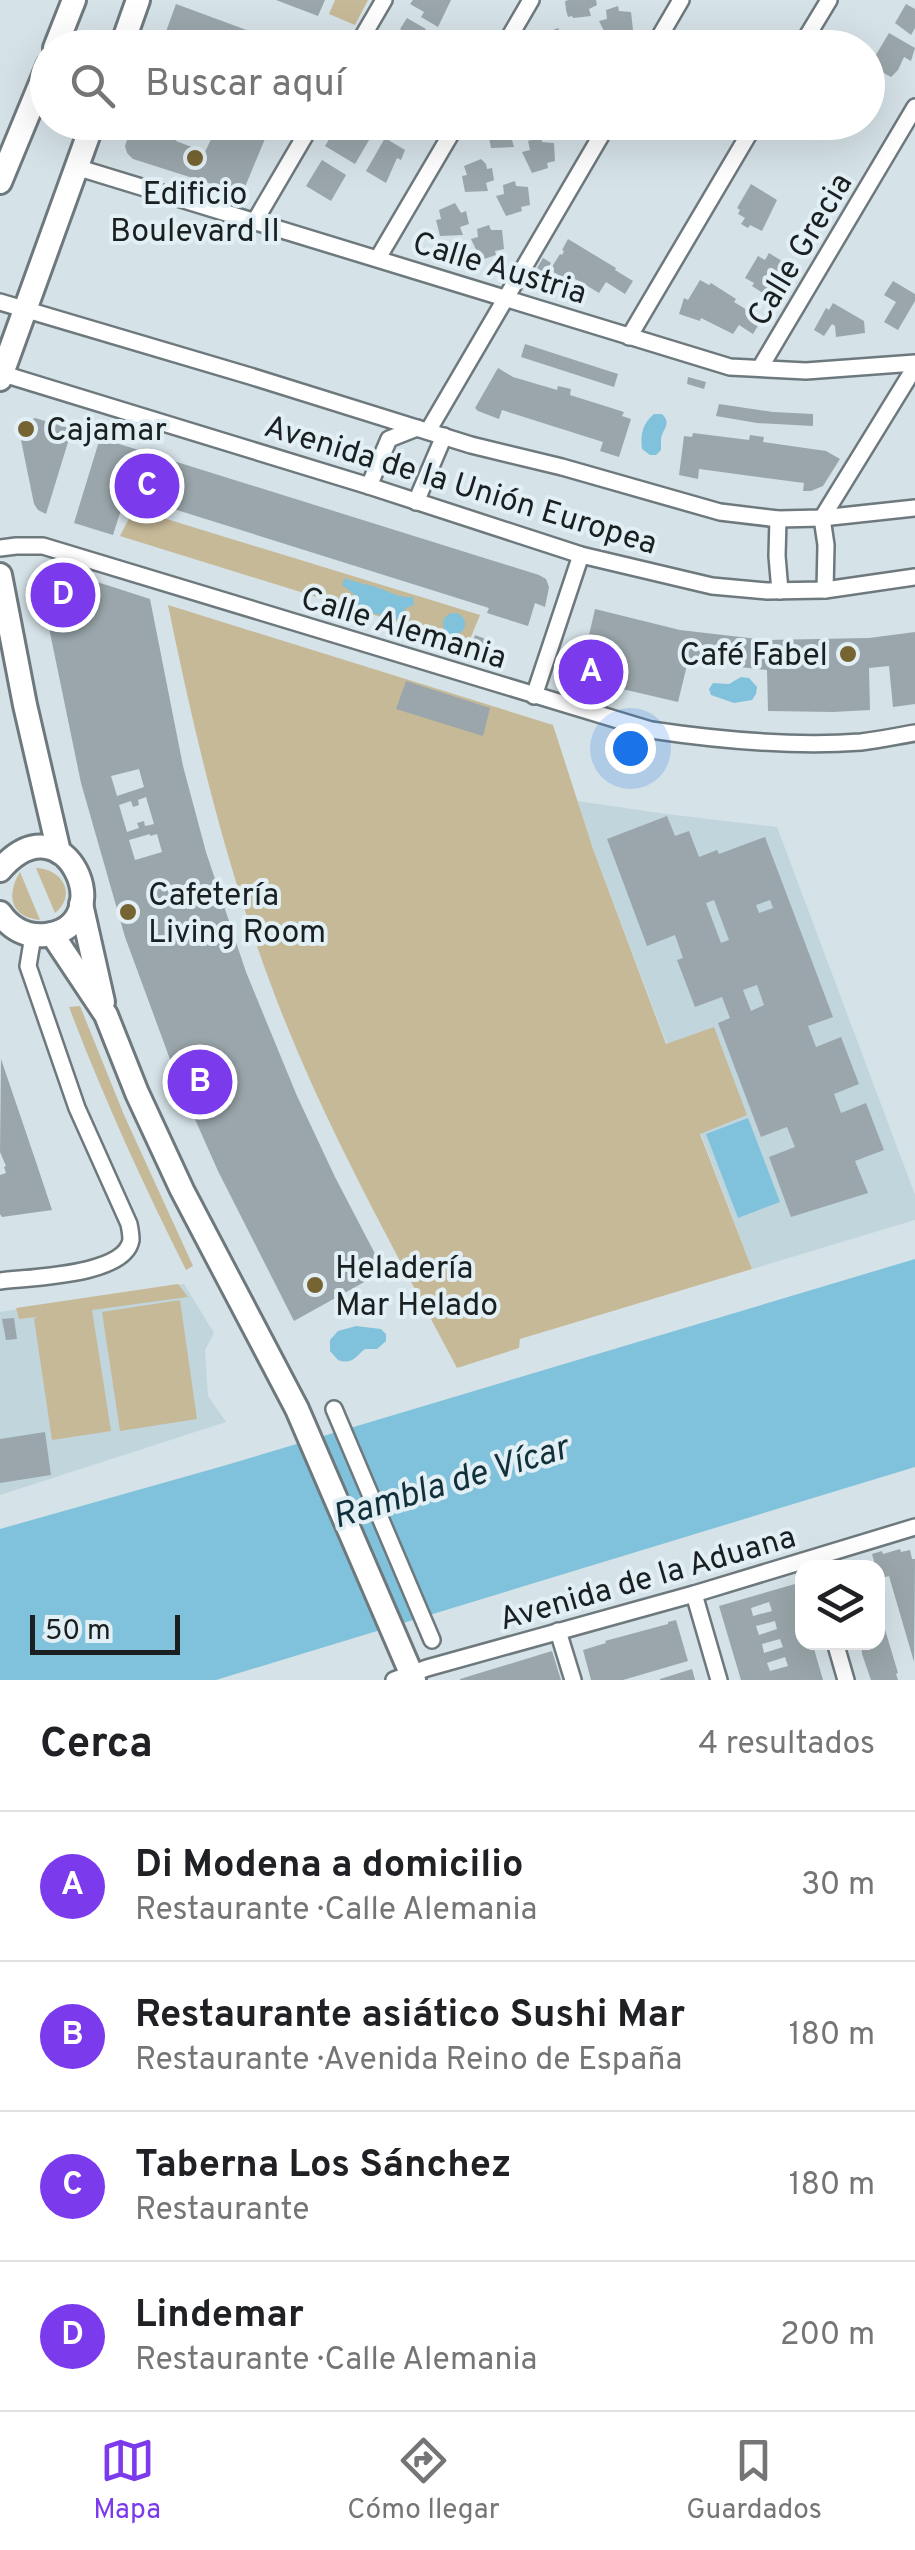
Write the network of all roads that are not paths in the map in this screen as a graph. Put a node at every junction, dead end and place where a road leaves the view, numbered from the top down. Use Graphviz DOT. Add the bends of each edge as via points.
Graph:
graph roads {
  1 [pos="74,0"];
  2 [pos="138,0"];
  3 [pos="384,0"];
  4 [pos="531,0"];
  5 [pos="681,0"];
  6 [pos="828,0"];
  7 [pos="62,30"];
  8 [pos="127,30"];
  9 [pos="366,30"];
  10 [pos="514,30"];
  11 [pos="664,30"];
  12 [pos="810,30"];
  13 [pos="915,107"];
  14 [pos="30,110"];
  15 [pos="85,140"];
  16 [pos="302,140"];
  17 [pos="447,140"];
  18 [pos="597,140"];
  19 [pos="745,140"];
  20 [pos="76,166"];
  21 [pos="0,182"];
  22 [pos="256,220"];
  23 [pos="378,258"];
  24 [pos="505,298"];
  25 [pos="0,302"];
  26 [pos="24,309"];
  27 [pos="629,337"];
  28 [pos="915,365"];
  29 [pos="760,368"];
  30 [pos="0,375"];
  31 [pos="430,432"];
  32 [pos="369,486"];
  33 [pos="416,502"];
  34 [pos="915,508"];
  35 [pos="822,518"];
  36 [pos="778,519"];
  37 [pos="0,548"];
  38 [pos="580,556"];
  39 [pos="0,574"];
  40 [pos="915,576"];
  41 [pos="825,590"];
  42 [pos="780,591"];
  43 [pos="534,696"];
  44 [pos="915,733"];
  45 [pos="59,852"];
  46 [pos="0,870"];
  47 [pos="82,904"];
  48 [pos="0,913"];
  49 [pos="43,935"];
  50 [pos="106,1016"];
  51 [pos="0,1281"];
  52 [pos="334,1409"];
  53 [pos="915,1527"];
  54 [pos="819,1560"];
  55 [pos="795,1567"];
  56 [pos="694,1594"];
  57 [pos="558,1631"];
  58 [pos="432,1640"];
  59 [pos="837,1650"];
  60 [pos="407,1678"];
  61 [pos="573,1680"];
  62 [pos="719,1680"];
  63 [pos="846,1680"];
  1 -- 7 [label="street"];
  2 -- 8 [label="street"];
  3 -- 9 [label="street"];
  4 -- 10 [label="street"];
  5 -- 11 [label="street"];
  6 -- 12 [label="street"];
  13 -- 29 [label="street, Calle Grecia"];
  14 -- 21 [label="street"];
  15 -- 20 [label="street"];
  16 -- 22 [label="street"];
  17 -- 23 [label="street"];
  18 -- 24 [label="street"];
  19 -- 27 [label="street"];
  20 -- 22 [label="street, Calle Austria"];
  20 -- 26 [label="street"];
  22 -- 23 [label="street, Calle Austria"];
  23 -- 24 [label="street, Calle Austria"];
  24 -- 27 [label="street, Calle Austria"];
  24 -- 31 [label="street"];
  25 -- 26 [label="street, Avenida de la Unión Europea"];
  26 -- 30 [label="street"];
  26 -- 31 [label="street, Avenida de la Unión Europea"];
  27 -- 29 [label="street, Calle Austria" via="730,367"];
  28 -- 29 [label="street, Calle Austria"];
  28 -- 35 [label="street"];
  30 -- 32 [label="street, Avenida de la Unión Europea"];
  31 -- 32 [label="street" via="390,440"];
  31 -- 33 [label="street"];
  31 -- 36 [label="street, Avenida de la Unión Europea" via="720,512"];
  32 -- 33 [label="street, Avenida de la Unión Europea"];
  33 -- 38 [label="street, Avenida de la Unión Europea"];
  34 -- 35 [label="street, Avenida de la Unión Europea"];
  35 -- 36 [label="street, Avenida de la Unión Europea"];
  35 -- 41 [label="street"];
  36 -- 42 [label="street"];
  37 -- 43 [label="street, Calle Alemania" via="43,546"];
  38 -- 42 [label="street, Avenida de la Unión Europea" via="712,586"];
  38 -- 43 [label="street"];
  39 -- 45 [label="street"];
  40 -- 41 [label="street, Avenida de la Unión Europea"];
  41 -- 42 [label="street, Avenida de la Unión Europea"];
  43 -- 44 [label="street, Calle Alemania" via="704,738 862,742"];
  45 -- 46 [label="street" via="26,849"];
  45 -- 47 [label="street" via="80,874"];
  47 -- 49 [label="street" via="66,927"];
  47 -- 50 [label="street"];
  48 -- 49 [label="street" via="18,931"];
  49 -- 50 [label="street"];
  49 -- 51 [label="street" via="28,966 131,1242 120,1258 99,1268"];
  50 -- 60 [label="street" via="182,1190 297,1409 402,1648"];
  52 -- 58 [label="street"];
  53 -- 54 [label="street, Avenida de la Aduana"];
  55 -- 56 [label="street, Avenida de la Aduana"];
  56 -- 57 [label="street, Avenida de la Aduana"];
  56 -- 62 [label="street"];
  57 -- 60 [label="street, Avenida de la Aduana"];
  57 -- 61 [label="street"];
  59 -- 63 [label="street"];
}
